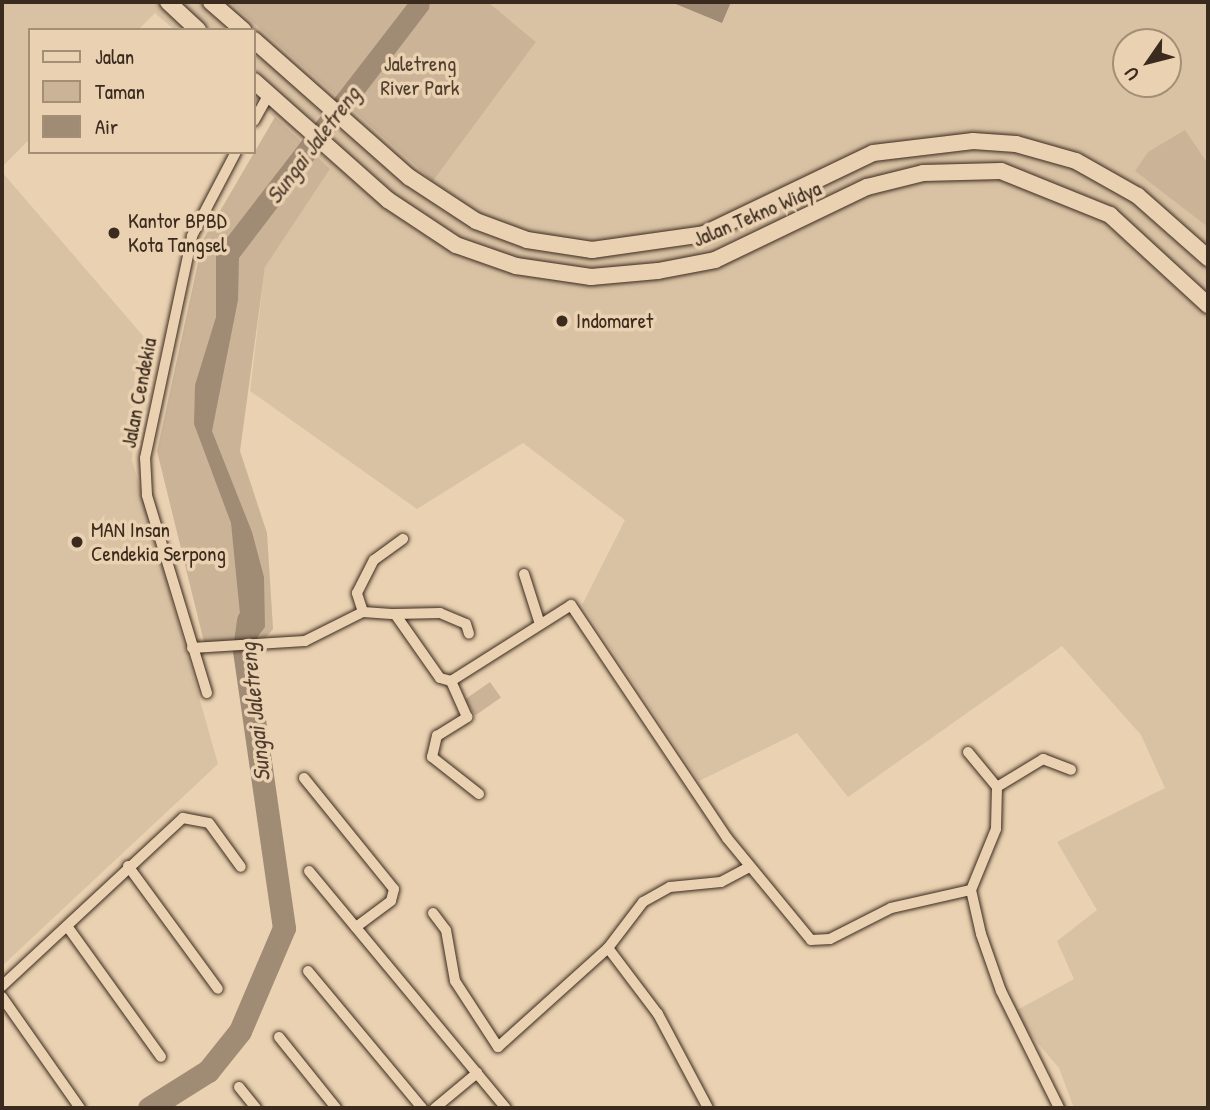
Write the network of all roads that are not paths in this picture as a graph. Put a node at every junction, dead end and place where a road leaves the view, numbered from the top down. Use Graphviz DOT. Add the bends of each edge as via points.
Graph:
graph roads {
  1 [pos="168,2"];
  2 [pos="211,2"];
  3 [pos="196,28"];
  4 [pos="241,28"];
  5 [pos="256,42"];
  6 [pos="256,83"];
  7 [pos="269,94"];
  8 [pos="256,117"];
  9 [pos="235,154"];
  10 [pos="1208,258"];
  11 [pos="1208,305"];
  12 [pos="404,539"];
  13 [pos="524,575"];
  14 [pos="363,612"];
  15 [pos="395,614"];
  16 [pos="539,621"];
  17 [pos="469,634"];
  18 [pos="192,648"];
  19 [pos="451,681"];
  20 [pos="207,693"];
  21 [pos="968,752"];
  22 [pos="1071,770"];
  23 [pos="304,778"];
  24 [pos="997,787"];
  25 [pos="479,794"];
  26 [pos="128,866"];
  27 [pos="241,867"];
  28 [pos="749,867"];
  29 [pos="309,871"];
  30 [pos="971,890"];
  31 [pos="433,913"];
  32 [pos="67,926"];
  33 [pos="356,928"];
  34 [pos="608,948"];
  35 [pos="308,971"];
  36 [pos="2,986"];
  37 [pos="218,989"];
  38 [pos="2,997"];
  39 [pos="279,1037"];
  40 [pos="161,1057"];
  41 [pos="477,1073"];
  42 [pos="239,1087"];
  43 [pos="80,1108"];
  44 [pos="256,1108"];
  45 [pos="336,1108"];
  46 [pos="422,1108"];
  47 [pos="435,1108"];
  48 [pos="506,1108"];
  49 [pos="708,1108"];
  50 [pos="1059,1108"];
  1 -- 3 [label="main road"];
  2 -- 4 [label="main road"];
  5 -- 10 [label="main road, Jalan Tekno Widya" via="362,138 476,221 527,240 592,250 704,234 873,153 934,141 1016,144 1076,161 1138,196"];
  6 -- 7 [label="main road, Jalan Tekno Widya"];
  7 -- 8 [label="street"];
  7 -- 11 [label="main road, Jalan Tekno Widya" via="339,159 456,245 516,266 591,277 715,260 867,187 923,173 1001,171 1110,215"];
  9 -- 18 [label="street, Jalan Cendekia" via="192,236 145,458 147,495"];
  12 -- 14 [label="street" via="374,560 357,593"];
  13 -- 16 [label="street"];
  14 -- 15 [label="street"];
  14 -- 18 [label="street" via="305,641"];
  15 -- 17 [label="street" via="440,613 466,624"];
  15 -- 19 [label="street" via="440,678"];
  16 -- 19 [label="street"];
  16 -- 28 [label="street" via="576,606"];
  18 -- 20 [label="street, Jalan Cendekia"];
  19 -- 25 [label="street" via="467,717 437,736 432,757"];
  21 -- 24 [label="street"];
  22 -- 24 [label="street" via="1043,759"];
  23 -- 33 [label="street" via="394,889 391,901"];
  24 -- 30 [label="street" via="996,829"];
  26 -- 27 [label="street" via="190,816 209,823"];
  26 -- 32 [label="street"];
  26 -- 37 [label="street"];
  28 -- 30 [label="street" via="811,940 830,939 891,908"];
  28 -- 34 [label="street" via="721,882 670,887 643,902"];
  29 -- 33 [label="street"];
  30 -- 50 [label="street" via="1000,991 1050,1079"];
  31 -- 34 [label="street" via="446,930 455,981 498,1047"];
  32 -- 36 [label="street"];
  32 -- 40 [label="street"];
  33 -- 41 [label="street"];
  34 -- 49 [label="street" via="657,1014"];
  35 -- 46 [label="street"];
  38 -- 43 [label="street"];
  39 -- 45 [label="street"];
  41 -- 47 [label="street"];
  41 -- 48 [label="street"];
  42 -- 44 [label="street"];
}
